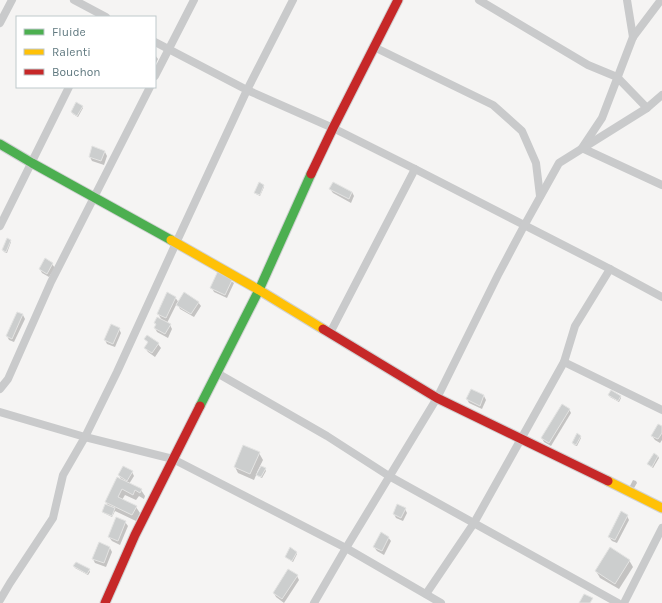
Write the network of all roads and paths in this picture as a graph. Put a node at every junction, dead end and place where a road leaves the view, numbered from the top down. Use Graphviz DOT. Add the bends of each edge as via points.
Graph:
graph roads {
  1 [pos="12,0"];
  2 [pos="74,0"];
  3 [pos="194,0"];
  4 [pos="293,0"];
  5 [pos="398,0"];
  6 [pos="480,0"];
  7 [pos="627,0"];
  8 [pos="661,0"];
  9 [pos="101,16"];
  10 [pos="0,23"];
  11 [pos="633,37"];
  12 [pos="156,42"];
  13 [pos="374,46"];
  14 [pos="169,49"];
  15 [pos="156,74"];
  16 [pos="618,77"];
  17 [pos="69,88"];
  18 [pos="149,88"];
  19 [pos="248,90"];
  20 [pos="662,95"];
  21 [pos="647,108"];
  22 [pos="333,128"];
  23 [pos="0,144"];
  24 [pos="582,148"];
  25 [pos="32,163"];
  26 [pos="415,169"];
  27 [pos="662,186"];
  28 [pos="540,196"];
  29 [pos="94,197"];
  30 [pos="0,226"];
  31 [pos="524,226"];
  32 [pos="176,243"];
  33 [pos="610,269"];
  34 [pos="259,290"];
  35 [pos="662,297"];
  36 [pos="330,333"];
  37 [pos="564,362"];
  38 [pos="217,374"];
  39 [pos="0,389"];
  40 [pos="436,398"];
  41 [pos="662,410"];
  42 [pos="0,412"];
  43 [pos="85,437"];
  44 [pos="520,439"];
  45 [pos="173,459"];
  46 [pos="389,476"];
  47 [pos="662,508"];
  48 [pos="474,523"];
  49 [pos="662,528"];
  50 [pos="346,548"];
  51 [pos="426,594"];
  52 [pos="0,600"];
  53 [pos="105,603"];
  54 [pos="314,603"];
  55 [pos="441,603"];
  56 [pos="618,603"];
  57 [pos="624,603"];
  1 -- 10 [label="street"];
  2 -- 9 [label="street"];
  3 -- 14 [label="street"];
  4 -- 19 [label="street"];
  5 -- 13 [label="street"];
  6 -- 16 [label="street" via="588,65"];
  7 -- 11 [label="street"];
  8 -- 11 [label="street"];
  11 -- 16 [label="street"];
  12 -- 14 [label="street"];
  13 -- 22 [label="street"];
  13 -- 28 [label="street" via="493,105 522,131 536,163"];
  14 -- 15 [label="street"];
  14 -- 19 [label="street"];
  16 -- 21 [label="street"];
  16 -- 24 [label="street" via="602,118"];
  17 -- 25 [label="street"];
  18 -- 29 [label="street"];
  19 -- 22 [label="street"];
  19 -- 32 [label="street"];
  20 -- 21 [label="street"];
  21 -- 24 [label="street"];
  22 -- 26 [label="street"];
  22 -- 34 [label="street"];
  23 -- 25 [label="street"];
  24 -- 27 [label="street"];
  24 -- 28 [label="street" via="559,163"];
  25 -- 29 [label="street"];
  25 -- 30 [label="street"];
  26 -- 31 [label="street"];
  26 -- 36 [label="street"];
  28 -- 31 [label="street"];
  29 -- 32 [label="street"];
  29 -- 39 [label="street" via="51,282 8,379"];
  31 -- 33 [label="street"];
  31 -- 40 [label="street"];
  32 -- 34 [label="street"];
  32 -- 43 [label="street" via="118,372"];
  33 -- 35 [label="street"];
  33 -- 37 [label="street" via="575,326"];
  34 -- 36 [label="street"];
  34 -- 38 [label="street"];
  36 -- 40 [label="street"];
  37 -- 41 [label="street"];
  37 -- 44 [label="street"];
  38 -- 45 [label="street"];
  38 -- 46 [label="street" via="327,436"];
  40 -- 44 [label="street"];
  40 -- 46 [label="street"];
  42 -- 43 [label="street"];
  43 -- 45 [label="street"];
  43 -- 52 [label="street" via="63,475 53,518"];
  44 -- 47 [label="street"];
  44 -- 48 [label="street"];
  45 -- 50 [label="street"];
  45 -- 53 [label="street"];
  46 -- 48 [label="street"];
  46 -- 50 [label="street"];
  48 -- 51 [label="street"];
  48 -- 56 [label="street"];
  49 -- 57 [label="street"];
  50 -- 51 [label="street"];
  50 -- 54 [label="street"];
  51 -- 55 [label="street"];
}
